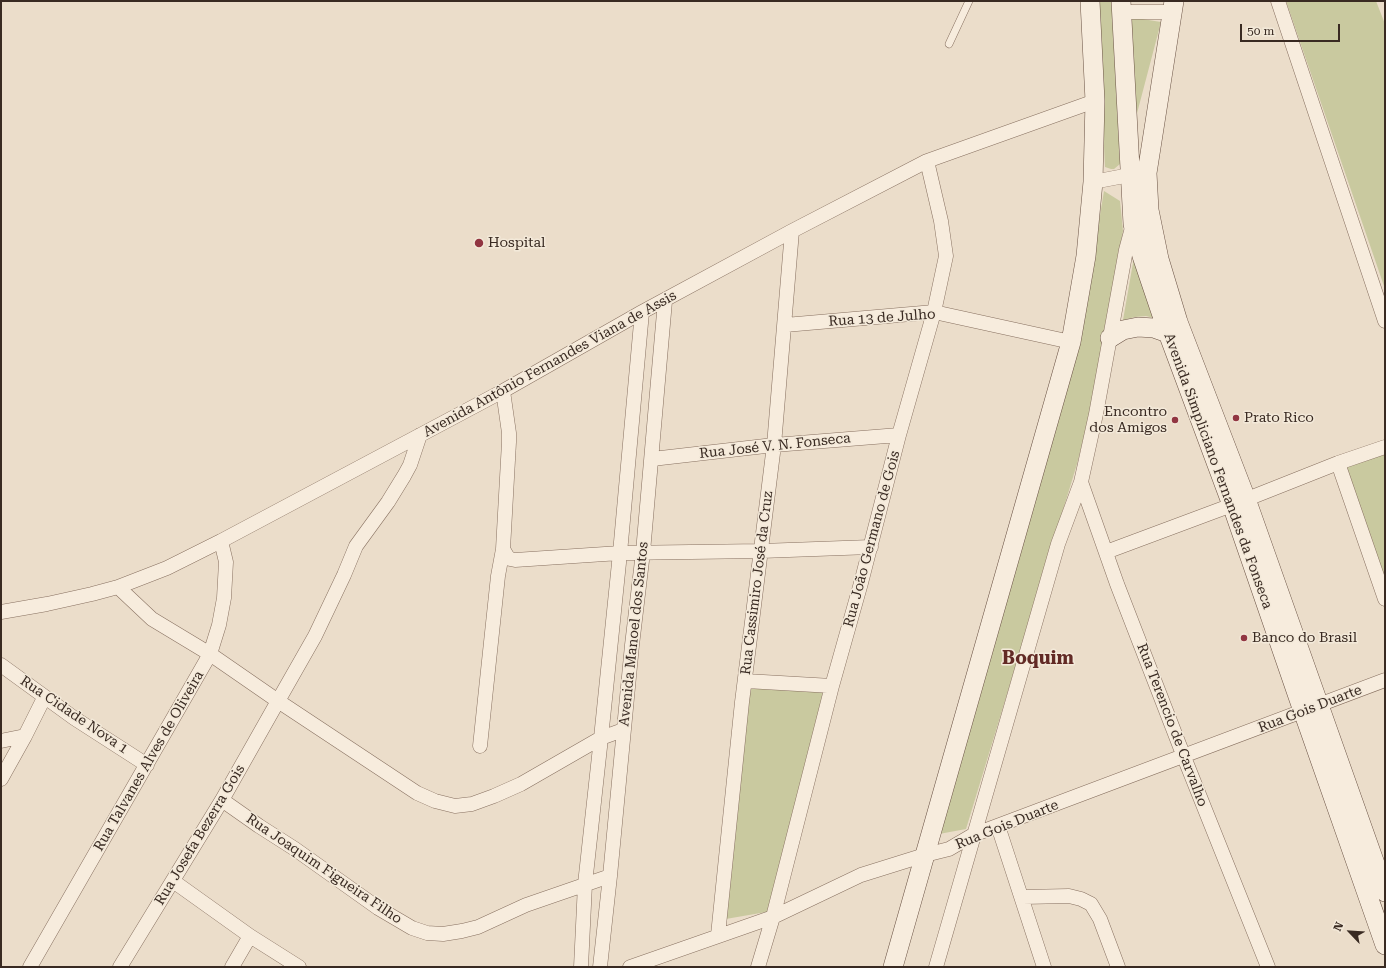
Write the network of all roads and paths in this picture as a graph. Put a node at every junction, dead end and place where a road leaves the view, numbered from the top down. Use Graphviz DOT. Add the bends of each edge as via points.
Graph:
graph roads {
  1 [pos="970,1"];
  2 [pos="1090,1"];
  3 [pos="1278,1"];
  4 [pos="1121,7"];
  5 [pos="1172,7"];
  6 [pos="949,44"];
  7 [pos="1096,101"];
  8 [pos="926,161"];
  9 [pos="1138,174"];
  10 [pos="1093,182"];
  11 [pos="1133,224"];
  12 [pos="792,232"];
  13 [pos="665,301"];
  14 [pos="642,312"];
  15 [pos="934,312"];
  16 [pos="1385,321"];
  17 [pos="785,325"];
  18 [pos="1168,333"];
  19 [pos="1110,338"];
  20 [pos="1071,342"];
  21 [pos="503,391"];
  22 [pos="420,435"];
  23 [pos="899,435"];
  24 [pos="774,445"];
  25 [pos="1385,447"];
  26 [pos="652,460"];
  27 [pos="1338,463"];
  28 [pos="1081,482"];
  29 [pos="1239,502"];
  30 [pos="221,541"];
  31 [pos="871,547"];
  32 [pos="503,549"];
  33 [pos="761,551"];
  34 [pos="643,552"];
  35 [pos="1106,552"];
  36 [pos="620,553"];
  37 [pos="118,587"];
  38 [pos="1385,599"];
  39 [pos="1,612"];
  40 [pos="210,654"];
  41 [pos="1,665"];
  42 [pos="1385,680"];
  43 [pos="746,681"];
  44 [pos="832,686"];
  45 [pos="44,698"];
  46 [pos="278,701"];
  47 [pos="1311,708"];
  48 [pos="623,730"];
  49 [pos="25,736"];
  50 [pos="602,738"];
  51 [pos="1,742"];
  52 [pos="480,746"];
  53 [pos="1184,757"];
  54 [pos="147,765"];
  55 [pos="1,779"];
  56 [pos="222,800"];
  57 [pos="998,826"];
  58 [pos="973,835"];
  59 [pos="925,854"];
  60 [pos="610,876"];
  61 [pos="173,881"];
  62 [pos="585,884"];
  63 [pos="1385,892"];
  64 [pos="1023,897"];
  65 [pos="773,917"];
  66 [pos="718,935"];
  67 [pos="250,936"];
  68 [pos="1385,945"];
  69 [pos="30,967"];
  70 [pos="120,967"];
  71 [pos="232,967"];
  72 [pos="299,967"];
  73 [pos="581,967"];
  74 [pos="600,967"];
  75 [pos="630,967"];
  76 [pos="758,967"];
  77 [pos="893,967"];
  78 [pos="936,967"];
  79 [pos="1044,967"];
  80 [pos="1118,967"];
  81 [pos="1268,967"];
  1 -- 6 [label="lane"];
  2 -- 7 [label="main road"];
  3 -- 16 [label="street"];
  4 -- 5 [label="street"];
  4 -- 9 [label="main road" via="1130,147"];
  5 -- 9 [label="main road"];
  7 -- 8 [label="street, Avenida Antônio Fernandes Viana de Assis"];
  7 -- 10 [label="main road"];
  8 -- 12 [label="street, Avenida Antônio Fernandes Viana de Assis"];
  8 -- 15 [label="street, Rua João Germano de Gois" via="941,221 946,256"];
  9 -- 10 [label="street"];
  9 -- 11 [label="main road, Avenida Simpliciano Fernandes da Fonseca"];
  9 -- 29 [label="main road, Avenida Simpliciano Fernandes da Fonseca" via="1176,315"];
  10 -- 20 [label="main road" via="1086,256"];
  11 -- 18 [label="main road, Avenida Simpliciano Fernandes da Fonseca"];
  11 -- 19 [label="street"];
  12 -- 13 [label="street, Avenida Antônio Fernandes Viana de Assis"];
  12 -- 17 [label="street, Rua Cassimiro José da Cruz"];
  13 -- 14 [label="street, Avenida Antônio Fernandes Viana de Assis"];
  13 -- 26 [label="street, Avenida Manoel dos Santos"];
  14 -- 21 [label="street, Avenida Antônio Fernandes Viana de Assis"];
  14 -- 36 [label="street, Avenida Manoel dos Santos"];
  15 -- 17 [label="street, Rua 13 de Julho"];
  15 -- 20 [label="street, Rua 13 de Julho"];
  15 -- 23 [label="street, Rua João Germano de Gois"];
  17 -- 24 [label="street, Rua Cassimiro José da Cruz"];
  18 -- 19 [label="main road" via="1138,326 1123,330"];
  18 -- 29 [label="main road, Avenida Simpliciano Fernandes da Fonseca"];
  19 -- 28 [label="street"];
  20 -- 59 [label="main road"];
  21 -- 22 [label="street, Avenida Antônio Fernandes Viana de Assis"];
  21 -- 32 [label="street" via="509,438"];
  22 -- 30 [label="street, Avenida Antônio Fernandes Viana de Assis"];
  22 -- 46 [label="street, Rua Josefa Bezerra Gois" via="410,465 388,502 356,546 315,636"];
  23 -- 24 [label="street, Rua José V. N. Fonseca"];
  23 -- 31 [label="street, Rua João Germano de Gois"];
  24 -- 26 [label="street, Rua José V. N. Fonseca"];
  24 -- 33 [label="street, Rua Cassimiro José da Cruz"];
  25 -- 27 [label="street"];
  26 -- 34 [label="street, Avenida Manoel dos Santos"];
  27 -- 29 [label="street"];
  27 -- 38 [label="street"];
  28 -- 35 [label="street, Rua Terencio de Carvalho"];
  28 -- 58 [label="street" via="1058,544"];
  29 -- 35 [label="street"];
  29 -- 47 [label="main road, Avenida Simpliciano Fernandes da Fonseca"];
  30 -- 37 [label="street, Avenida Antônio Fernandes Viana de Assis" via="167,568"];
  30 -- 40 [label="street, Rua Talvanes Alves de Oliveira" via="226,562 224,598"];
  31 -- 33 [label="street"];
  31 -- 44 [label="street, Rua João Germano de Gois"];
  32 -- 36 [label="street" via="507,556 515,560"];
  32 -- 52 [label="street"];
  33 -- 34 [label="street"];
  33 -- 43 [label="street, Rua Cassimiro José da Cruz"];
  34 -- 36 [label="street"];
  34 -- 48 [label="street, Avenida Manoel dos Santos"];
  35 -- 53 [label="street, Rua Terencio de Carvalho"];
  36 -- 50 [label="street, Avenida Manoel dos Santos"];
  37 -- 39 [label="street, Avenida Antônio Fernandes Viana de Assis"];
  37 -- 40 [label="street" via="152,619"];
  40 -- 46 [label="street"];
  40 -- 54 [label="street, Rua Talvanes Alves de Oliveira"];
  41 -- 45 [label="street, Rua Cidade Nova 1"];
  42 -- 47 [label="street, Rua Gois Duarte"];
  43 -- 44 [label="street"];
  43 -- 66 [label="street, Rua Cassimiro José da Cruz"];
  44 -- 65 [label="street, Rua João Germano de Gois"];
  45 -- 49 [label="street"];
  45 -- 54 [label="street, Rua Cidade Nova 1"];
  46 -- 50 [label="street" via="418,793 435,802 455,806 472,804 521,784"];
  46 -- 56 [label="street, Rua Josefa Bezerra Gois"];
  47 -- 53 [label="street, Rua Gois Duarte"];
  47 -- 63 [label="main road, Avenida Simpliciano Fernandes da Fonseca"];
  47 -- 68 [label="main road, Avenida Simpliciano Fernandes da Fonseca"];
  48 -- 50 [label="street"];
  48 -- 60 [label="street, Avenida Manoel dos Santos"];
  49 -- 51 [label="street"];
  49 -- 55 [label="street"];
  50 -- 62 [label="street, Avenida Manoel dos Santos"];
  53 -- 57 [label="street, Rua Gois Duarte"];
  53 -- 81 [label="street, Rua Terencio de Carvalho"];
  54 -- 69 [label="street, Rua Talvanes Alves de Oliveira"];
  56 -- 61 [label="street, Rua Josefa Bezerra Gois"];
  56 -- 62 [label="street, Rua Joaquim Figueira Filho" via="378,908 412,928 427,933 462,932"];
  57 -- 58 [label="street, Rua Gois Duarte"];
  57 -- 64 [label="street"];
  58 -- 59 [label="street, Rua Gois Duarte" via="950,848"];
  58 -- 78 [label="street"];
  59 -- 65 [label="street, Rua Gois Duarte" via="861,875"];
  59 -- 77 [label="main road"];
  60 -- 62 [label="street, Rua Joaquim Figueira Filho"];
  60 -- 74 [label="street, Avenida Manoel dos Santos"];
  61 -- 67 [label="street"];
  61 -- 70 [label="street, Rua Josefa Bezerra Gois"];
  62 -- 73 [label="street, Avenida Manoel dos Santos"];
  64 -- 79 [label="street"];
  64 -- 80 [label="street" via="1069,896 1091,904 1100,919"];
  65 -- 66 [label="street, Rua Gois Duarte"];
  65 -- 76 [label="street, Rua João Germano de Gois"];
  66 -- 75 [label="street, Rua Gois Duarte"];
  67 -- 71 [label="street"];
  67 -- 72 [label="street"];
}
